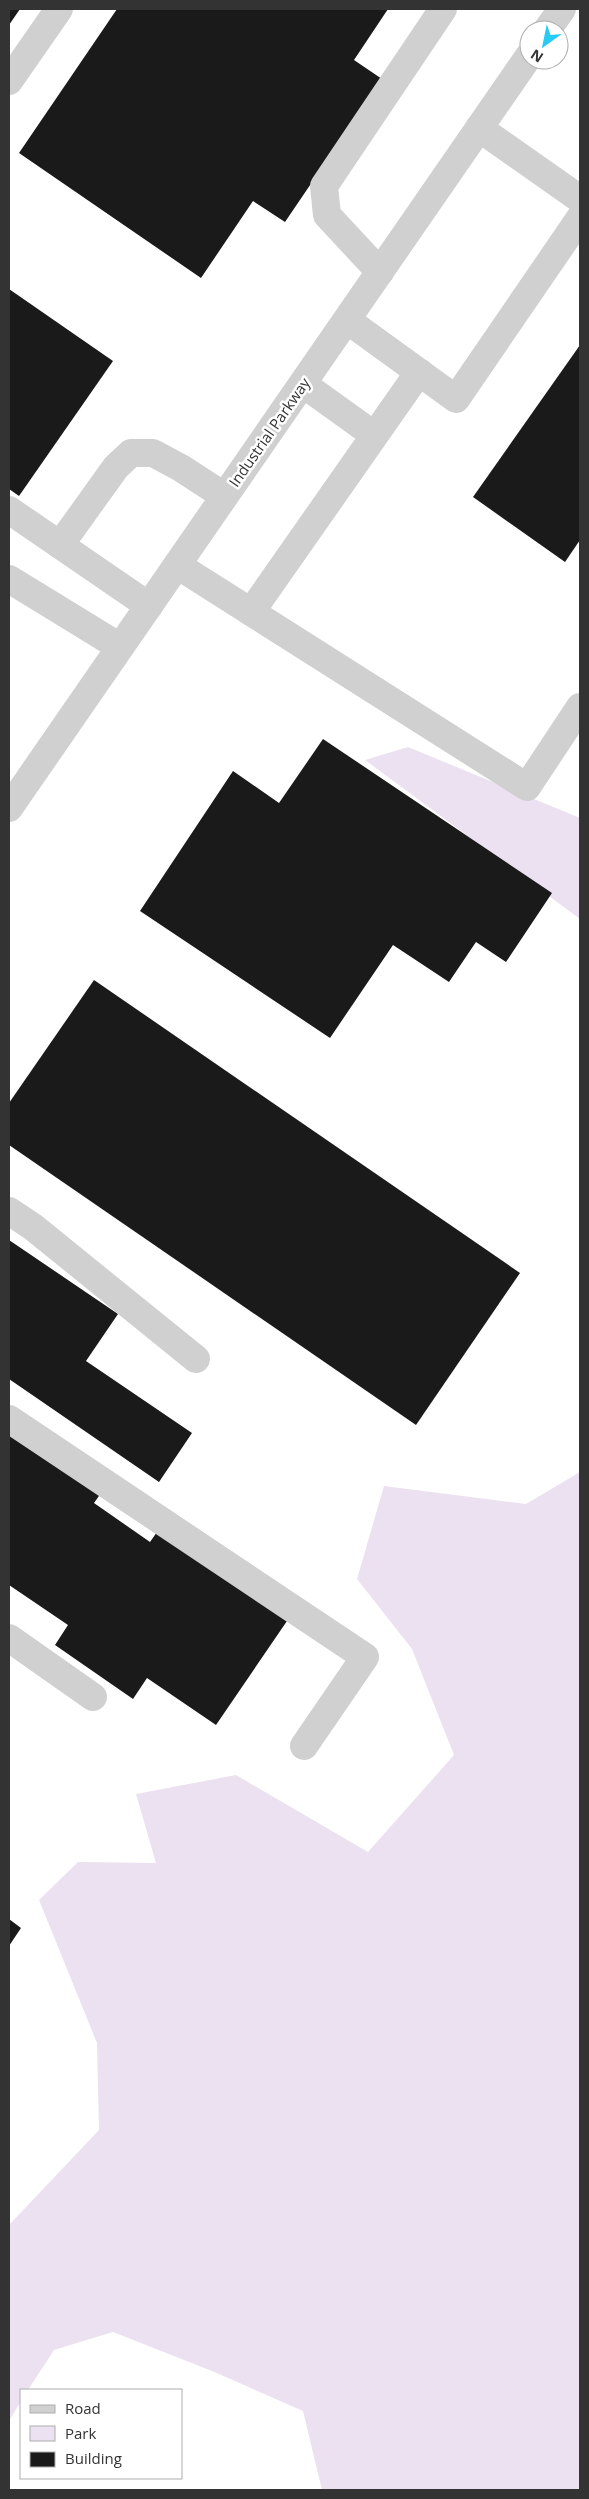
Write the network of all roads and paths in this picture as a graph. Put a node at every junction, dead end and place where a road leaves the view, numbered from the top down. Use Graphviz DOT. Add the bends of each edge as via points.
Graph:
graph roads {
  1 [pos="59,9"];
  2 [pos="443,9"];
  3 [pos="562,9"];
  4 [pos="569,9"];
  5 [pos="580,17"];
  6 [pos="554,20"];
  7 [pos="519,70"];
  8 [pos="9,81"];
  9 [pos="479,128"];
  10 [pos="580,198"];
  11 [pos="580,218"];
  12 [pos="380,272"];
  13 [pos="347,320"];
  14 [pos="419,372"];
  15 [pos="302,384"];
  16 [pos="374,435"];
  17 [pos="224,496"];
  18 [pos="9,510"];
  19 [pos="60,545"];
  20 [pos="177,565"];
  21 [pos="9,579"];
  22 [pos="149,606"];
  23 [pos="251,612"];
  24 [pos="120,647"];
  25 [pos="580,707"];
  26 [pos="9,808"];
  27 [pos="9,1211"];
  28 [pos="196,1359"];
  29 [pos="9,1419"];
  30 [pos="9,1638"];
  31 [pos="93,1697"];
  32 [pos="304,1746"];
  1 -- 8 [label="street"];
  2 -- 12 [label="street" via="324,186 327,215"];
  3 -- 6 [label="street"];
  4 -- 5 [label="street"];
  7 -- 9 [label="street, Industrial Parkway"];
  9 -- 10 [label="street"];
  9 -- 12 [label="street, Industrial Parkway"];
  11 -- 14 [label="street" via="456,399"];
  12 -- 13 [label="street, Industrial Parkway"];
  13 -- 14 [label="street"];
  13 -- 15 [label="street, Industrial Parkway"];
  14 -- 16 [label="street"];
  15 -- 16 [label="street"];
  15 -- 17 [label="street, Industrial Parkway"];
  16 -- 23 [label="street"];
  17 -- 19 [label="street" via="153,453 131,453 116,467"];
  17 -- 20 [label="street, Industrial Parkway"];
  18 -- 19 [label="street"];
  19 -- 22 [label="street"];
  20 -- 22 [label="street, Industrial Parkway"];
  20 -- 23 [label="street"];
  21 -- 24 [label="street"];
  22 -- 24 [label="street, Industrial Parkway"];
  23 -- 25 [label="street" via="527,787"];
  24 -- 26 [label="street, Industrial Parkway"];
  27 -- 28 [label="street"];
  29 -- 32 [label="street" via="365,1657"];
  30 -- 31 [label="street"];
}
